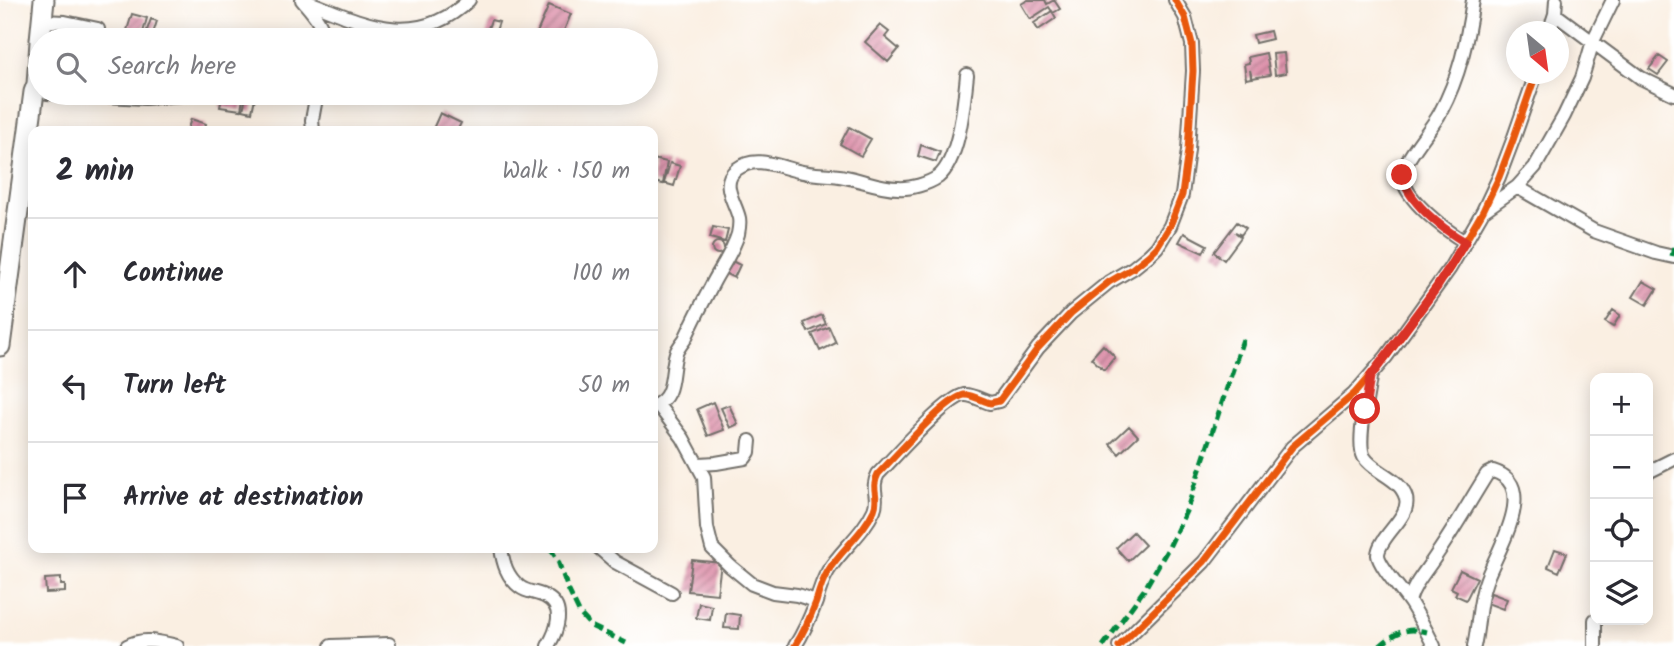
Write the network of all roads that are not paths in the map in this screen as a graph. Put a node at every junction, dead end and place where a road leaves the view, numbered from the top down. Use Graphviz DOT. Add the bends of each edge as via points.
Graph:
graph roads {
  1 [pos="44,0"];
  2 [pos="303,0"];
  3 [pos="469,0"];
  4 [pos="1175,0"];
  5 [pos="1473,0"];
  6 [pos="1556,0"];
  7 [pos="1613,0"];
  8 [pos="1555,14"];
  9 [pos="1553,21"];
  10 [pos="42,28"];
  11 [pos="60,28"];
  12 [pos="93,28"];
  13 [pos="322,28"];
  14 [pos="386,28"];
  15 [pos="420,28"];
  16 [pos="1593,41"];
  17 [pos="967,75"];
  18 [pos="1533,84"];
  19 [pos="1674,94"];
  20 [pos="39,105"];
  21 [pos="315,105"];
  22 [pos="36,126"];
  23 [pos="313,126"];
  24 [pos="28,173"];
  25 [pos="1517,187"];
  26 [pos="1483,211"];
  27 [pos="1465,242"];
  28 [pos="1674,257"];
  29 [pos="0,346"];
  30 [pos="1370,377"];
  31 [pos="658,402"];
  32 [pos="658,409"];
  33 [pos="750,441"];
  34 [pos="1674,459"];
  35 [pos="699,464"];
  36 [pos="1653,469"];
  37 [pos="502,553"];
  38 [pos="605,553"];
  39 [pos="672,593"];
  40 [pos="816,601"];
  41 [pos="1409,601"];
  42 [pos="1595,625"];
  43 [pos="389,644"];
  44 [pos="127,646"];
  45 [pos="177,646"];
  46 [pos="331,646"];
  47 [pos="548,646"];
  48 [pos="795,646"];
  49 [pos="1119,646"];
  50 [pos="1434,646"];
  51 [pos="1474,646"];
  52 [pos="1594,646"];
  1 -- 10 [label="highway"];
  2 -- 13 [label="street"];
  2 -- 14 [label="street"];
  3 -- 15 [label="street" via="443,19"];
  4 -- 40 [label="street" via="1185,17 1194,71 1182,195 1170,226 1157,247 1071,313 999,401 964,395 955,400 878,474 876,505 826,574"];
  5 -- 27 [label="street" via="1457,77 1402,175 1419,205"];
  6 -- 8 [label="street"];
  7 -- 16 [label="street"];
  8 -- 9 [label="street"];
  8 -- 16 [label="street"];
  11 -- 12 [label="street" via="75,23"];
  16 -- 19 [label="street" via="1641,78"];
  16 -- 25 [label="street" via="1564,116 1535,167"];
  17 -- 31 [label="street" via="954,150 939,176 926,183 898,188 760,162 746,163 734,171 729,194 740,221 735,242 678,348 669,391"];
  18 -- 26 [label="street"];
  20 -- 22 [label="highway"];
  21 -- 23 [label="street"];
  24 -- 29 [label="highway"];
  25 -- 26 [label="street"];
  25 -- 28 [label="street" via="1594,231"];
  26 -- 27 [label="street"];
  27 -- 30 [label="street"];
  30 -- 41 [label="street" via="1364,457 1392,479 1406,500 1406,508 1378,555"];
  30 -- 49 [label="street" via="1292,447 1204,562"];
  32 -- 35 [label="street"];
  33 -- 35 [label="street" via="745,458"];
  34 -- 36 [label="street"];
  35 -- 40 [label="street" via="712,548 752,584"];
  37 -- 47 [label="street" via="512,579 526,591 548,597 557,609 558,620"];
  38 -- 39 [label="street"];
  40 -- 48 [label="street"];
  41 -- 50 [label="street"];
  41 -- 51 [label="street" via="1412,589 1487,474 1502,475 1514,491 1516,503 1486,581"];
  42 -- 52 [label="street"];
  43 -- 46 [label="street"];
  44 -- 45 [label="street" via="156,640"];
}
